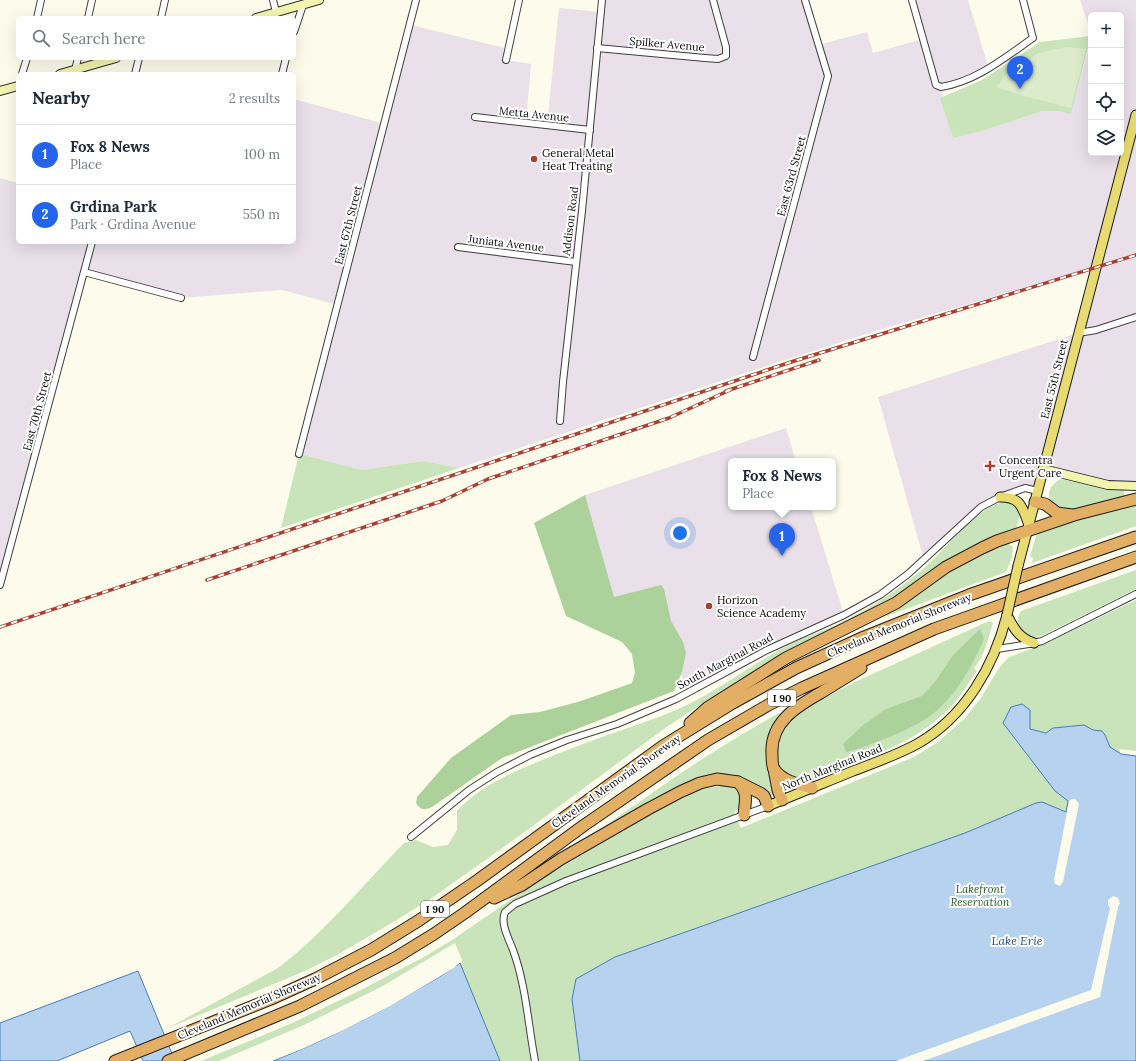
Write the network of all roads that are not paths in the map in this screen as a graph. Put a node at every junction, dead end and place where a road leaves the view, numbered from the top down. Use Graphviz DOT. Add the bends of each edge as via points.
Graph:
graph roads {
  1 [pos="41,0"];
  2 [pos="92,0"];
  3 [pos="166,0"];
  4 [pos="273,0"];
  5 [pos="319,0"];
  6 [pos="416,0"];
  7 [pos="519,0"];
  8 [pos="602,0"];
  9 [pos="713,0"];
  10 [pos="805,0"];
  11 [pos="912,0"];
  12 [pos="1023,0"];
  13 [pos="303,5"];
  14 [pos="276,12"];
  15 [pos="37,16"];
  16 [pos="88,16"];
  17 [pos="162,16"];
  18 [pos="263,16"];
  19 [pos="296,26"];
  20 [pos="597,48"];
  21 [pos="26,60"];
  22 [pos="78,60"];
  23 [pos="109,60"];
  24 [pos="138,60"];
  25 [pos="286,60"];
  26 [pos="506,60"];
  27 [pos="75,70"];
  28 [pos="22,72"];
  29 [pos="68,72"];
  30 [pos="136,72"];
  31 [pos="282,72"];
  32 [pos="16,87"];
  33 [pos="0,91"];
  34 [pos="1136,115"];
  35 [pos="475,117"];
  36 [pos="590,130"];
  37 [pos="91,244"];
  38 [pos="458,247"];
  39 [pos="576,262"];
  40 [pos="84,272"];
  41 [pos="181,298"];
  42 [pos="1136,317"];
  43 [pos="1078,332"];
  44 [pos="752,357"];
  45 [pos="560,421"];
  46 [pos="299,454"];
  47 [pos="1043,469"];
  48 [pos="1136,486"];
  49 [pos="1038,491"];
  50 [pos="1000,497"];
  51 [pos="1136,499"];
  52 [pos="1035,502"];
  53 [pos="1074,515"];
  54 [pos="1028,528"];
  55 [pos="1136,537"];
  56 [pos="1136,557"];
  57 [pos="0,586"];
  58 [pos="1136,594"];
  59 [pos="1006,618"];
  60 [pos="906,642"];
  61 [pos="1034,643"];
  62 [pos="997,649"];
  63 [pos="663,746"];
  64 [pos="774,769"];
  65 [pos="738,782"];
  66 [pos="812,788"];
  67 [pos="782,800"];
  68 [pos="768,806"];
  69 [pos="744,816"];
  70 [pos="411,838"];
  71 [pos="466,912"];
  72 [pos="115,1061"];
  73 [pos="168,1061"];
  74 [pos="536,1061"];
  1 -- 15 [label="street"];
  2 -- 16 [label="street"];
  3 -- 17 [label="street"];
  4 -- 14 [label="street"];
  5 -- 13 [label="main road"];
  6 -- 46 [label="street, East 67th Street"];
  7 -- 26 [label="street"];
  8 -- 20 [label="street, Addison Road"];
  9 -- 20 [label="street, Spilker Avenue" via="726,47 726,56 718,59"];
  10 -- 44 [label="street, East 63rd Street" via="828,76"];
  11 -- 12 [label="street" via="936,85 939,87 977,76 1033,38"];
  13 -- 14 [label="main road"];
  13 -- 19 [label="street"];
  14 -- 18 [label="main road"];
  20 -- 36 [label="street, Addison Road"];
  21 -- 28 [label="street"];
  22 -- 27 [label="street"];
  23 -- 27 [label="main road"];
  24 -- 30 [label="street"];
  25 -- 31 [label="street"];
  27 -- 29 [label="main road"];
  32 -- 33 [label="main road"];
  34 -- 43 [label="main road, East 55th Street"];
  35 -- 36 [label="street, Metta Avenue"];
  36 -- 39 [label="street, Addison Road"];
  37 -- 40 [label="street, East 70th Street"];
  38 -- 39 [label="street, Juniata Avenue"];
  39 -- 45 [label="street, Addison Road"];
  40 -- 41 [label="street"];
  40 -- 57 [label="street, East 70th Street"];
  42 -- 43 [label="street" via="1096,330"];
  43 -- 47 [label="main road, East 55th Street"];
  47 -- 48 [label="main road" via="1108,485"];
  47 -- 49 [label="main road, East 55th Street"];
  49 -- 50 [label="street, South Marginal Road" via="1025,488"];
  49 -- 52 [label="main road, East 55th Street"];
  50 -- 54 [label="main road" via="1017,501"];
  50 -- 70 [label="street, South Marginal Road" via="977,510 908,574 880,595 844,615 767,650 676,700 617,724 561,742 496,772 469,790"];
  51 -- 53 [label="highway"];
  52 -- 53 [label="highway" via="1045,504 1057,513"];
  52 -- 54 [label="main road, East 55th Street"];
  53 -- 54 [label="highway"];
  54 -- 59 [label="main road, East 55th Street, bridge"];
  54 -- 63 [label="highway" via="971,553 946,567 896,603 786,658 707,708"];
  55 -- 63 [label="highway, Cleveland Memorial Shoreway / I 90" via="970,595 864,637 764,685"];
  56 -- 60 [label="highway, Cleveland Memorial Shoreway / I 90" via="934,629"];
  58 -- 61 [label="street"];
  59 -- 61 [label="main road" via="1017,634"];
  59 -- 62 [label="main road, East 55th Street"];
  60 -- 64 [label="highway" via="789,713 773,738"];
  60 -- 71 [label="highway, Cleveland Memorial Shoreway / I 90" via="802,688 708,740 583,826"];
  61 -- 62 [label="street"];
  62 -- 66 [label="main road, North Marginal Road" via="969,698 927,738"];
  63 -- 72 [label="highway, Cleveland Memorial Shoreway / I 90" via="478,880 372,950 271,999"];
  64 -- 66 [label="highway" via="786,780"];
  64 -- 67 [label="highway"];
  65 -- 68 [label="highway" via="764,796"];
  65 -- 69 [label="highway" via="745,792"];
  65 -- 71 [label="highway" via="717,780 680,792 561,859 522,885"];
  66 -- 67 [label="main road, North Marginal Road"];
  67 -- 68 [label="main road, North Marginal Road"];
  68 -- 69 [label="street, North Marginal Road"];
  69 -- 74 [label="street, North Marginal Road" via="543,890 505,912 504,926 522,976 529,1031"];
  71 -- 73 [label="highway, Cleveland Memorial Shoreway / I 90" via="395,958 314,1000"];
}
